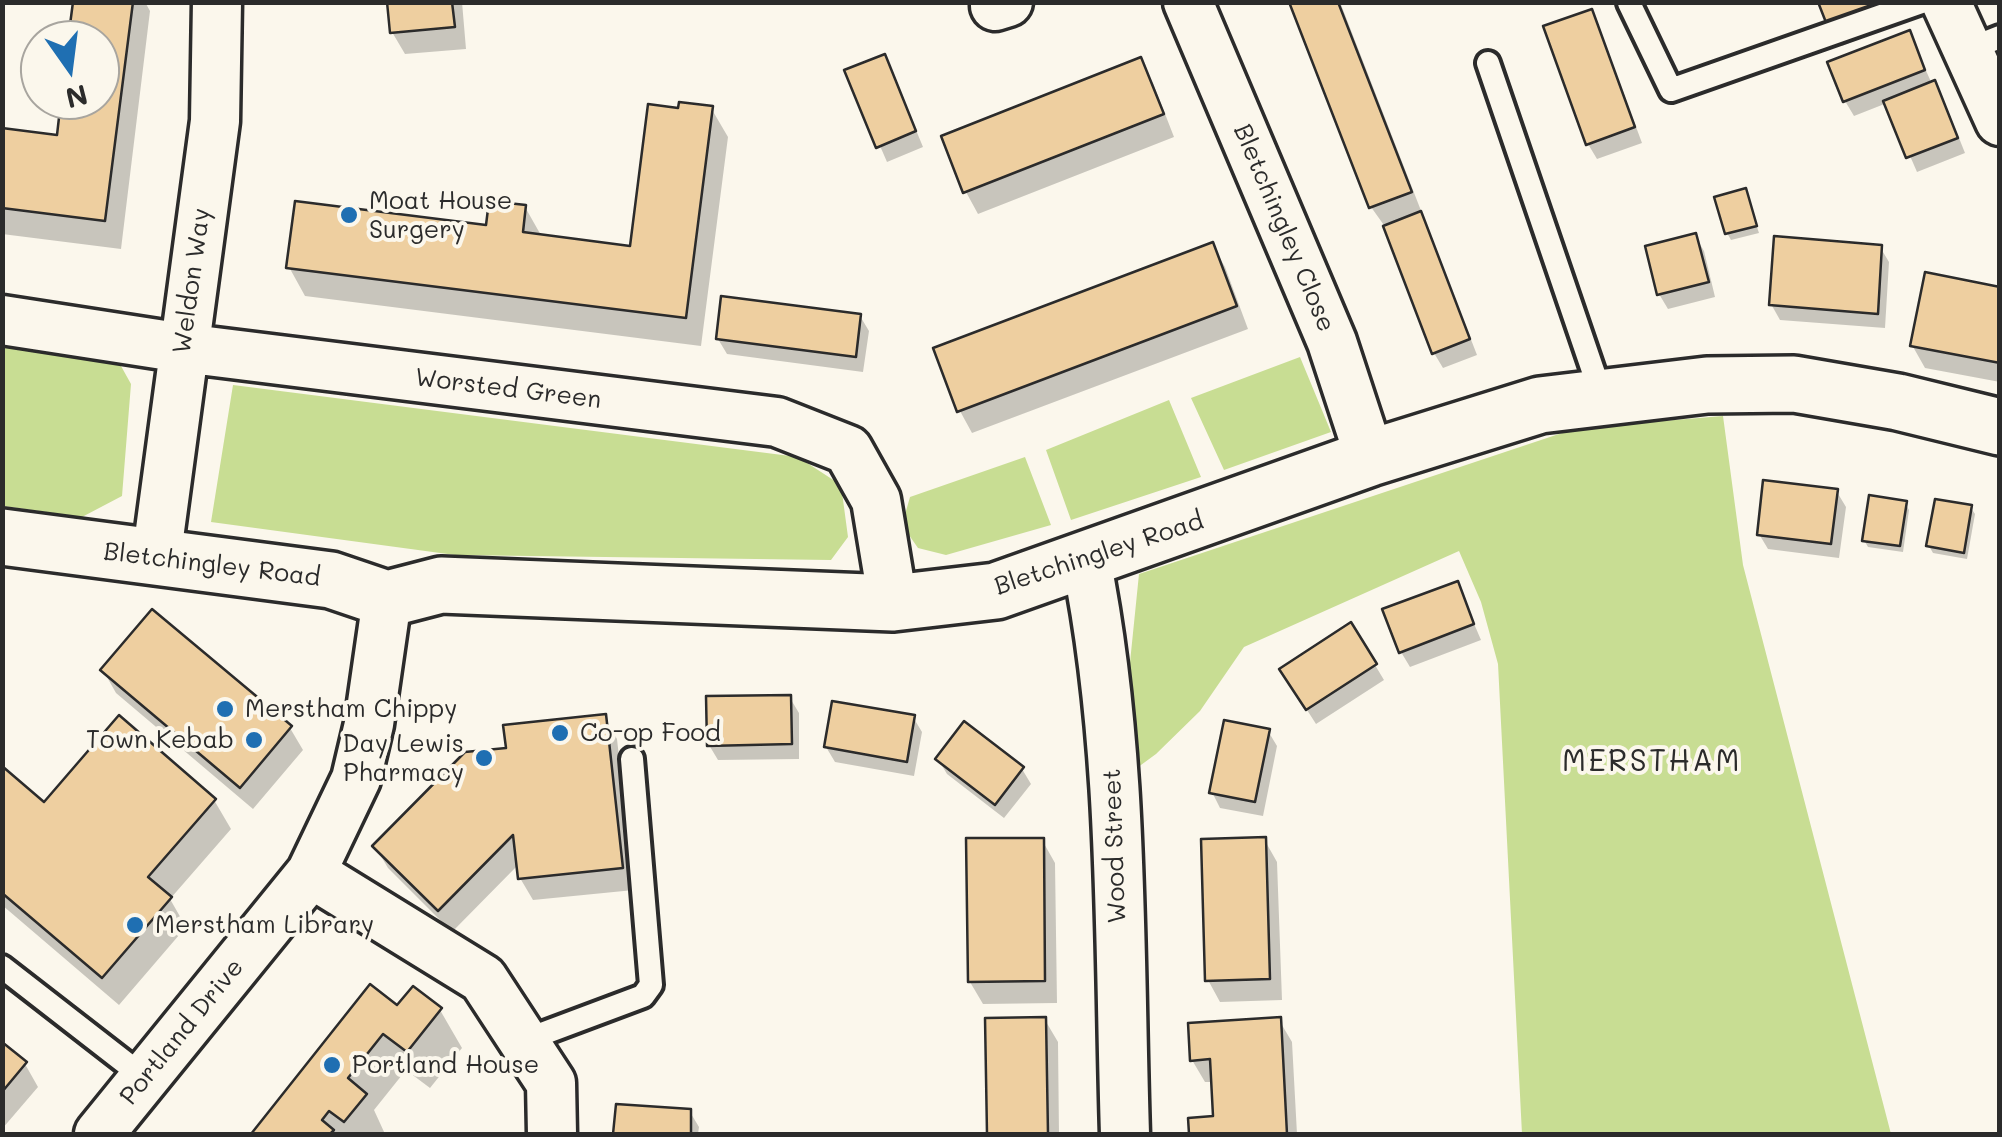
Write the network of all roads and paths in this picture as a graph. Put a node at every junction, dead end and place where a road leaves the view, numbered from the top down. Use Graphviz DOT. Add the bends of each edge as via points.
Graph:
graph roads {
  1 [pos="217,2"];
  2 [pos="1188,2"];
  3 [pos="1920,2"];
  4 [pos="1946,2"];
  5 [pos="1630,3"];
  6 [pos="1983,44"];
  7 [pos="1488,63"];
  8 [pos="1996,107"];
  9 [pos="2,320"];
  10 [pos="182,348"];
  11 [pos="1602,396"];
  12 [pos="2000,427"];
  13 [pos="1370,458"];
  14 [pos="2,538"];
  15 [pos="156,560"];
  16 [pos="1086,560"];
  17 [pos="387,599"];
  18 [pos="893,604"];
  19 [pos="632,759"];
  20 [pos="311,873"];
  21 [pos="2,967"];
  22 [pos="523,1041"];
  23 [pos="144,1078"];
  24 [pos="99,1134"];
  25 [pos="552,1134"];
  26 [pos="1125,1134"];
  1 -- 10 [label="street, Weldon Way" via="215,121"];
  2 -- 13 [label="street, Bletchingley Close" via="1332,342"];
  3 -- 5 [label="lane" via="1670,90"];
  4 -- 6 [label="street"];
  6 -- 8 [label="street"];
  7 -- 11 [label="lane"];
  9 -- 10 [label="street, Worsted Green"];
  10 -- 15 [label="street, Weldon Way"];
  10 -- 18 [label="street, Worsted Green" via="777,422 848,450 876,500"];
  11 -- 12 [label="street, Bletchingley Road" via="1794,384"];
  11 -- 13 [label="street, Bletchingley Road" via="1540,405"];
  13 -- 16 [label="street, Bletchingley Road"];
  14 -- 15 [label="street, Bletchingley Road"];
  15 -- 17 [label="street, Bletchingley Road" via="331,580"];
  16 -- 18 [label="street, Bletchingley Road" via="996,591"];
  16 -- 26 [label="street, Wood Street" via="1102,636 1114,788"];
  17 -- 18 [label="street, Bletchingley Road" via="441,585"];
  17 -- 20 [label="street, Portland Drive" via="356,780"];
  19 -- 22 [label="lane" via="650,985 644,996"];
  20 -- 22 [label="street" via="483,979"];
  20 -- 23 [label="street, Portland Drive"];
  21 -- 23 [label="lane"];
  22 -- 25 [label="street" via="550,1083"];
  23 -- 24 [label="street, Portland Drive"];
}
